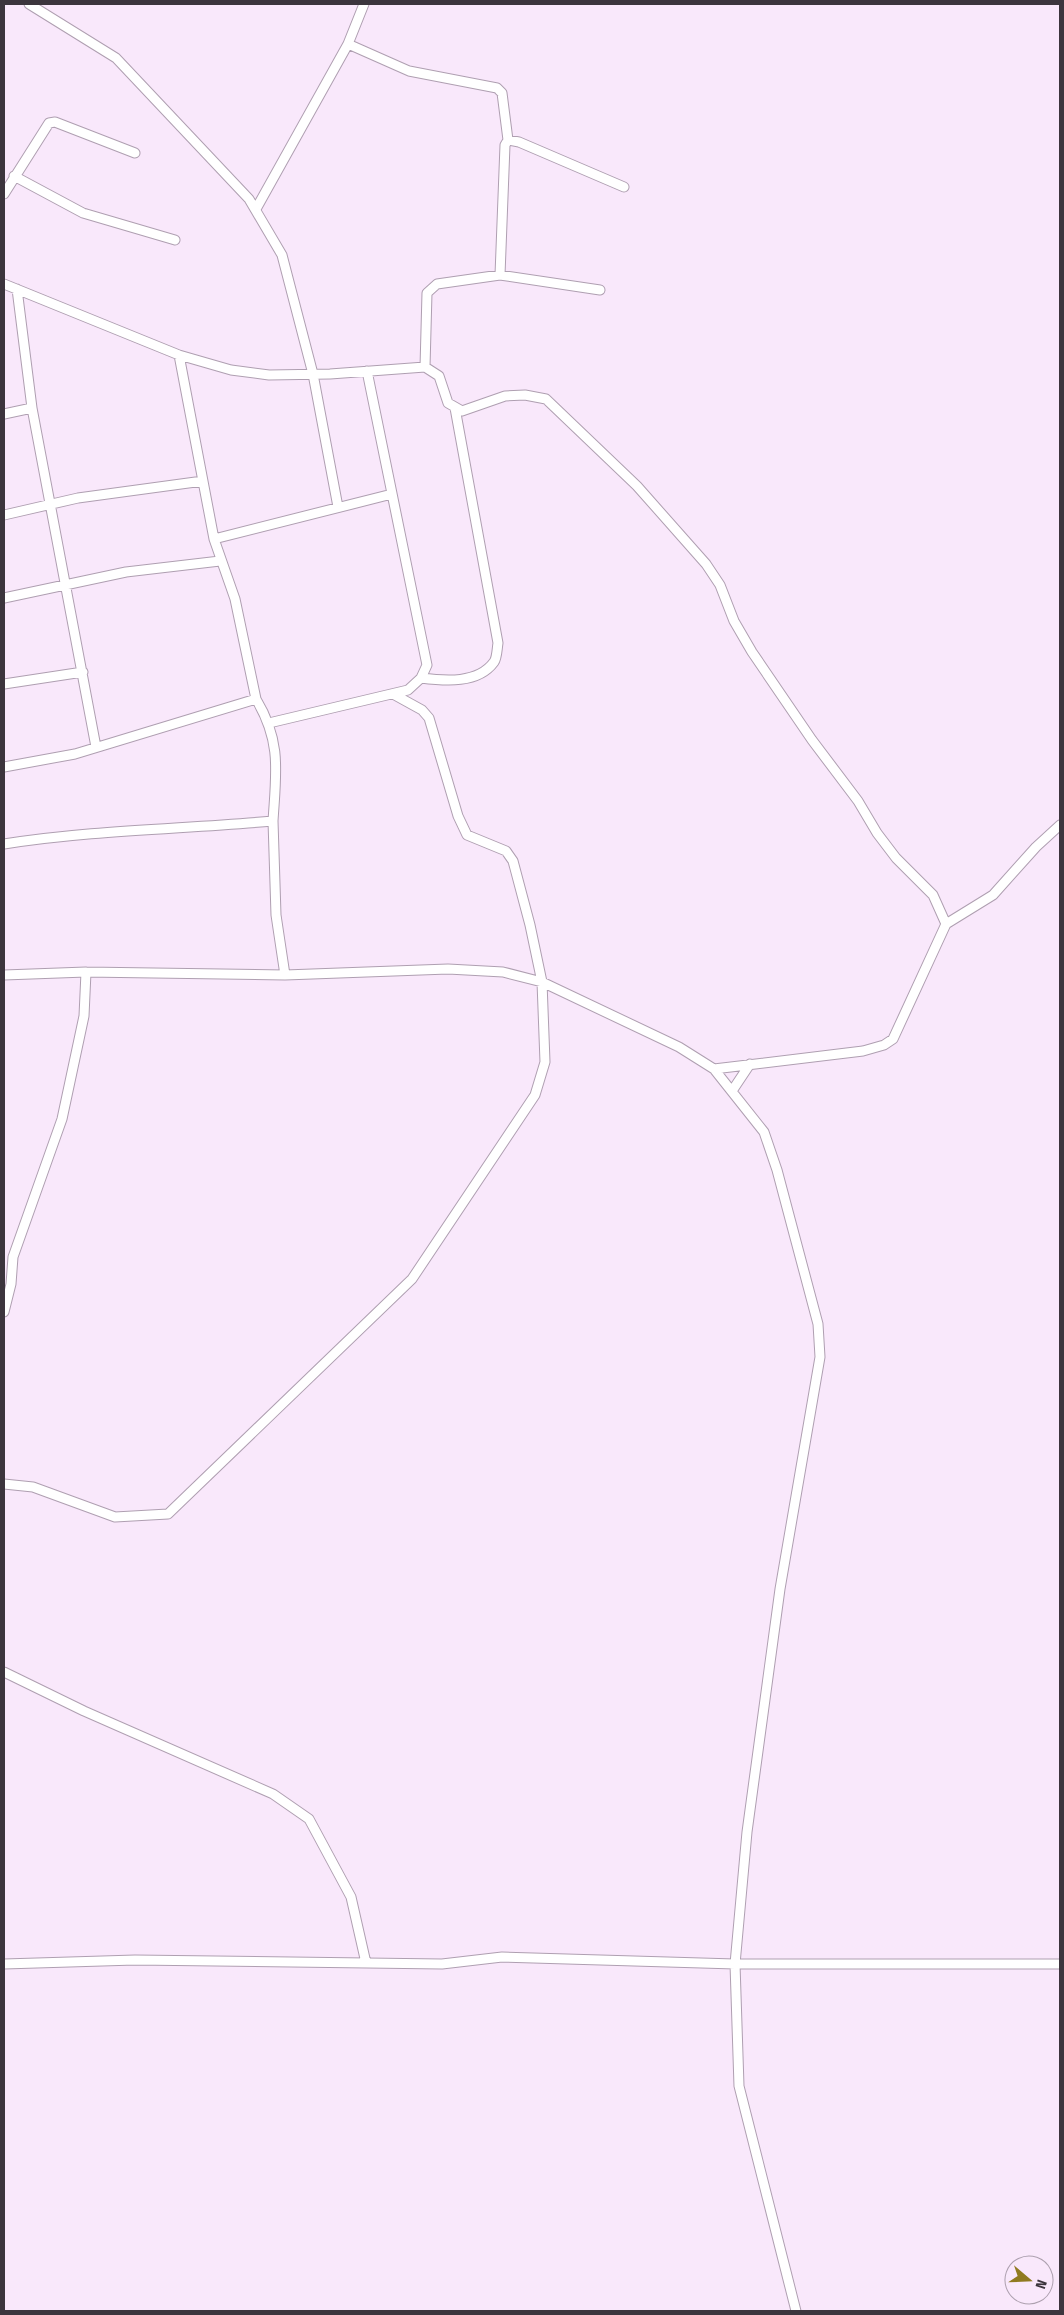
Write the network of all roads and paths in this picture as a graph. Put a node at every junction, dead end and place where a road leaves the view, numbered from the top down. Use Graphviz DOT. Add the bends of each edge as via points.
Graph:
graph roads {
  1 [pos="29,4"];
  2 [pos="364,4"];
  3 [pos="348,44"];
  4 [pos="508,140"];
  5 [pos="135,153"];
  6 [pos="14,176"];
  7 [pos="624,187"];
  8 [pos="4,194"];
  9 [pos="256,209"];
  10 [pos="174,240"];
  11 [pos="500,275"];
  12 [pos="4,284"];
  13 [pos="17,289"];
  14 [pos="600,290"];
  15 [pos="179,355"];
  16 [pos="425,367"];
  17 [pos="367,371"];
  18 [pos="313,374"];
  19 [pos="32,408"];
  20 [pos="455,408"];
  21 [pos="4,414"];
  22 [pos="203,480"];
  23 [pos="392,494"];
  24 [pos="52,504"];
  25 [pos="338,507"];
  26 [pos="4,515"];
  27 [pos="214,539"];
  28 [pos="220,561"];
  29 [pos="66,583"];
  30 [pos="4,598"];
  31 [pos="82,672"];
  32 [pos="421,678"];
  33 [pos="4,684"];
  34 [pos="393,694"];
  35 [pos="256,699"];
  36 [pos="269,723"];
  37 [pos="96,747"];
  38 [pos="4,768"];
  39 [pos="273,821"];
  40 [pos="1060,825"];
  41 [pos="4,844"];
  42 [pos="946,924"];
  43 [pos="86,972"];
  44 [pos="4,975"];
  45 [pos="285,975"];
  46 [pos="542,982"];
  47 [pos="750,1064"];
  48 [pos="714,1069"];
  49 [pos="732,1091"];
  50 [pos="4,1312"];
  51 [pos="4,1484"];
  52 [pos="4,1672"];
  53 [pos="366,1963"];
  54 [pos="4,1964"];
  55 [pos="735,1964"];
  56 [pos="1060,1964"];
  57 [pos="796,2311"];
  1 -- 9 [label="street" via="116,58"];
  2 -- 3 [label="street"];
  3 -- 4 [label="street" via="409,71 497,88 502,93"];
  3 -- 9 [label="street"];
  4 -- 7 [label="street"];
  4 -- 11 [label="street" via="504,145"];
  5 -- 6 [label="street" via="55,122 49,123"];
  6 -- 8 [label="street"];
  6 -- 10 [label="street" via="83,213"];
  9 -- 18 [label="street" via="282,255"];
  11 -- 14 [label="street"];
  11 -- 16 [label="street" via="436,284 427,292"];
  12 -- 13 [label="street"];
  13 -- 15 [label="street"];
  13 -- 19 [label="street"];
  15 -- 18 [label="street" via="231,370 269,375"];
  15 -- 22 [label="street"];
  16 -- 17 [label="street"];
  16 -- 20 [label="street" via="439,376 448,403"];
  17 -- 18 [label="street"];
  17 -- 23 [label="street"];
  18 -- 25 [label="street"];
  19 -- 21 [label="street"];
  19 -- 24 [label="street"];
  20 -- 32 [label="street" via="498,643 495,661 483,673 444,681"];
  20 -- 42 [label="street" via="462,411 505,396 546,399 637,486 706,564 720,585 734,621 752,652 896,858 933,895"];
  22 -- 24 [label="street"];
  22 -- 27 [label="street"];
  23 -- 25 [label="street"];
  23 -- 32 [label="street" via="427,664"];
  24 -- 26 [label="street"];
  24 -- 29 [label="street"];
  25 -- 27 [label="street"];
  27 -- 28 [label="street"];
  28 -- 29 [label="street"];
  28 -- 35 [label="street" via="235,599"];
  29 -- 30 [label="street"];
  29 -- 31 [label="street"];
  31 -- 33 [label="street"];
  31 -- 37 [label="street"];
  32 -- 34 [label="street" via="408,690"];
  34 -- 36 [label="street"];
  34 -- 46 [label="street" via="422,710 429,718 458,816 467,835 506,852 513,861"];
  35 -- 36 [label="street"];
  35 -- 37 [label="street"];
  36 -- 39 [label="street" via="275,743"];
  37 -- 38 [label="street"];
  39 -- 41 [label="street" via="128,830"];
  39 -- 45 [label="street" via="276,915"];
  40 -- 42 [label="street" via="994,894"];
  42 -- 47 [label="street" via="893,1039 863,1051"];
  43 -- 44 [label="street"];
  43 -- 45 [label="street"];
  43 -- 50 [label="street" via="84,1016 62,1120 19,1236"];
  45 -- 46 [label="street" via="448,969 503,972"];
  46 -- 48 [label="street" via="679,1047"];
  46 -- 51 [label="street" via="545,1062 535,1095 412,1279 168,1514 115,1517 32,1487"];
  47 -- 48 [label="street"];
  47 -- 49 [label="street"];
  48 -- 49 [label="street"];
  49 -- 55 [label="street" via="764,1132 818,1324 820,1357 780,1589 747,1832"];
  52 -- 53 [label="street" via="273,1794 309,1819 351,1897"];
  53 -- 54 [label="street" via="135,1960"];
  53 -- 55 [label="street" via="442,1964 502,1957"];
  55 -- 56 [label="street"];
  55 -- 57 [label="street" via="740,2086"];
}
